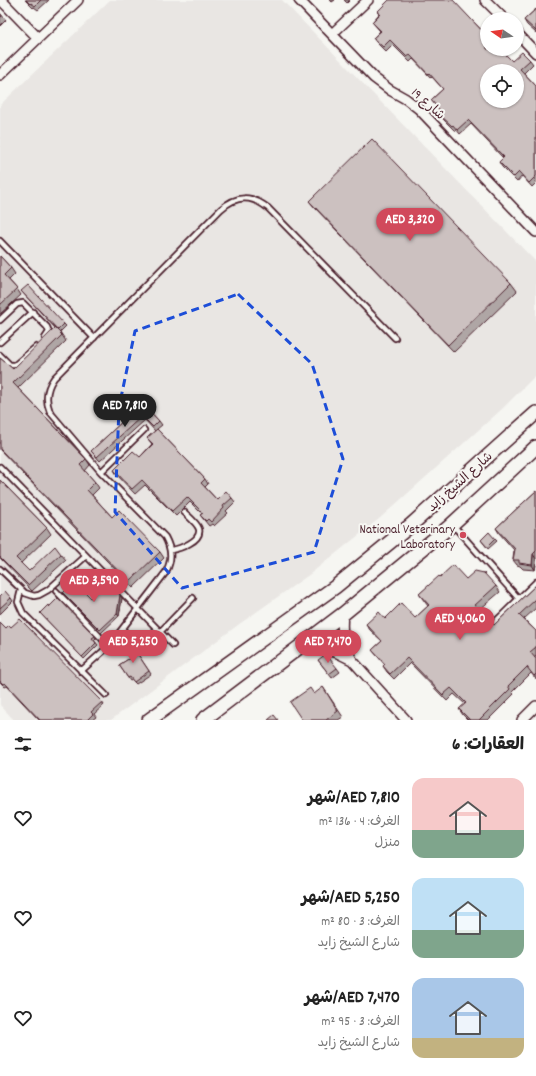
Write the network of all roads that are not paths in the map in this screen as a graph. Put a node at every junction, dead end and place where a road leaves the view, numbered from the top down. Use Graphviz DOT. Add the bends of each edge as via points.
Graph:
graph roads {
  1 [pos="1,0"];
  2 [pos="78,0"];
  3 [pos="299,0"];
  4 [pos="368,0"];
  5 [pos="485,0"];
  6 [pos="497,12"];
  7 [pos="332,34"];
  8 [pos="38,38"];
  9 [pos="524,40"];
  10 [pos="536,53"];
  11 [pos="0,75"];
  12 [pos="536,232"];
  13 [pos="0,241"];
  14 [pos="33,312"];
  15 [pos="0,320"];
  16 [pos="94,338"];
  17 [pos="395,338"];
  18 [pos="0,342"];
  19 [pos="0,355"];
  20 [pos="536,412"];
  21 [pos="144,430"];
  22 [pos="536,447"];
  23 [pos="0,467"];
  24 [pos="101,472"];
  25 [pos="184,512"];
  26 [pos="452,523"];
  27 [pos="171,550"];
  28 [pos="86,556"];
  29 [pos="0,569"];
  30 [pos="536,582"];
  31 [pos="21,590"];
  32 [pos="56,591"];
  33 [pos="193,598"];
  34 [pos="519,599"];
  35 [pos="138,608"];
  36 [pos="343,614"];
  37 [pos="495,622"];
  38 [pos="160,632"];
  39 [pos="172,645"];
  40 [pos="109,646"];
  41 [pos="302,646"];
  42 [pos="352,660"];
  43 [pos="82,671"];
  44 [pos="106,695"];
  45 [pos="536,706"];
  46 [pos="205,719"];
  47 [pos="149,720"];
  48 [pos="406,720"];
  49 [pos="522,720"];
  1 -- 8 [label="street"];
  2 -- 8 [label="street"];
  3 -- 7 [label="street, شارع 19"];
  4 -- 7 [label="street"];
  5 -- 6 [label="street"];
  7 -- 12 [label="street, شارع 19" via="374,78 419,109"];
  8 -- 11 [label="street"];
  9 -- 10 [label="street"];
  13 -- 16 [label="lane"];
  14 -- 15 [label="lane" via="25,304 18,303"];
  14 -- 18 [label="lane"];
  14 -- 19 [label="lane" via="47,327 48,336 15,365 10,365"];
  16 -- 17 [label="lane" via="221,209 228,203 244,198 261,202 268,208"];
  16 -- 24 [label="lane" via="54,378 48,389 47,401 54,417"];
  20 -- 47 [label="main road, شارع الشيخ زايد" via="410,525 336,586"];
  21 -- 24 [label="lane"];
  22 -- 26 [label="main road, شارع الشيخ زايد"];
  23 -- 28 [label="lane"];
  24 -- 27 [label="lane" via="165,538"];
  25 -- 27 [label="lane" via="198,526 198,536 190,543"];
  26 -- 34 [label="lane"];
  26 -- 36 [label="main road, شارع الشيخ زايد"];
  27 -- 35 [label="lane" via="170,566"];
  28 -- 31 [label="lane" via="44,593 30,595"];
  28 -- 35 [label="lane"];
  29 -- 31 [label="lane"];
  30 -- 34 [label="lane"];
  31 -- 43 [label="lane" via="18,602 23,613"];
  32 -- 40 [label="lane"];
  33 -- 38 [label="lane"];
  34 -- 37 [label="lane"];
  35 -- 38 [label="lane"];
  35 -- 40 [label="lane"];
  36 -- 41 [label="main road, شارع الشيخ زايد"];
  36 -- 42 [label="street" via="342,638"];
  38 -- 39 [label="lane"];
  40 -- 43 [label="lane"];
  41 -- 42 [label="street" via="332,650"];
  41 -- 46 [label="main road, شارع الشيخ زايد"];
  42 -- 48 [label="street"];
  43 -- 44 [label="lane"];
  45 -- 49 [label="street"];
}
